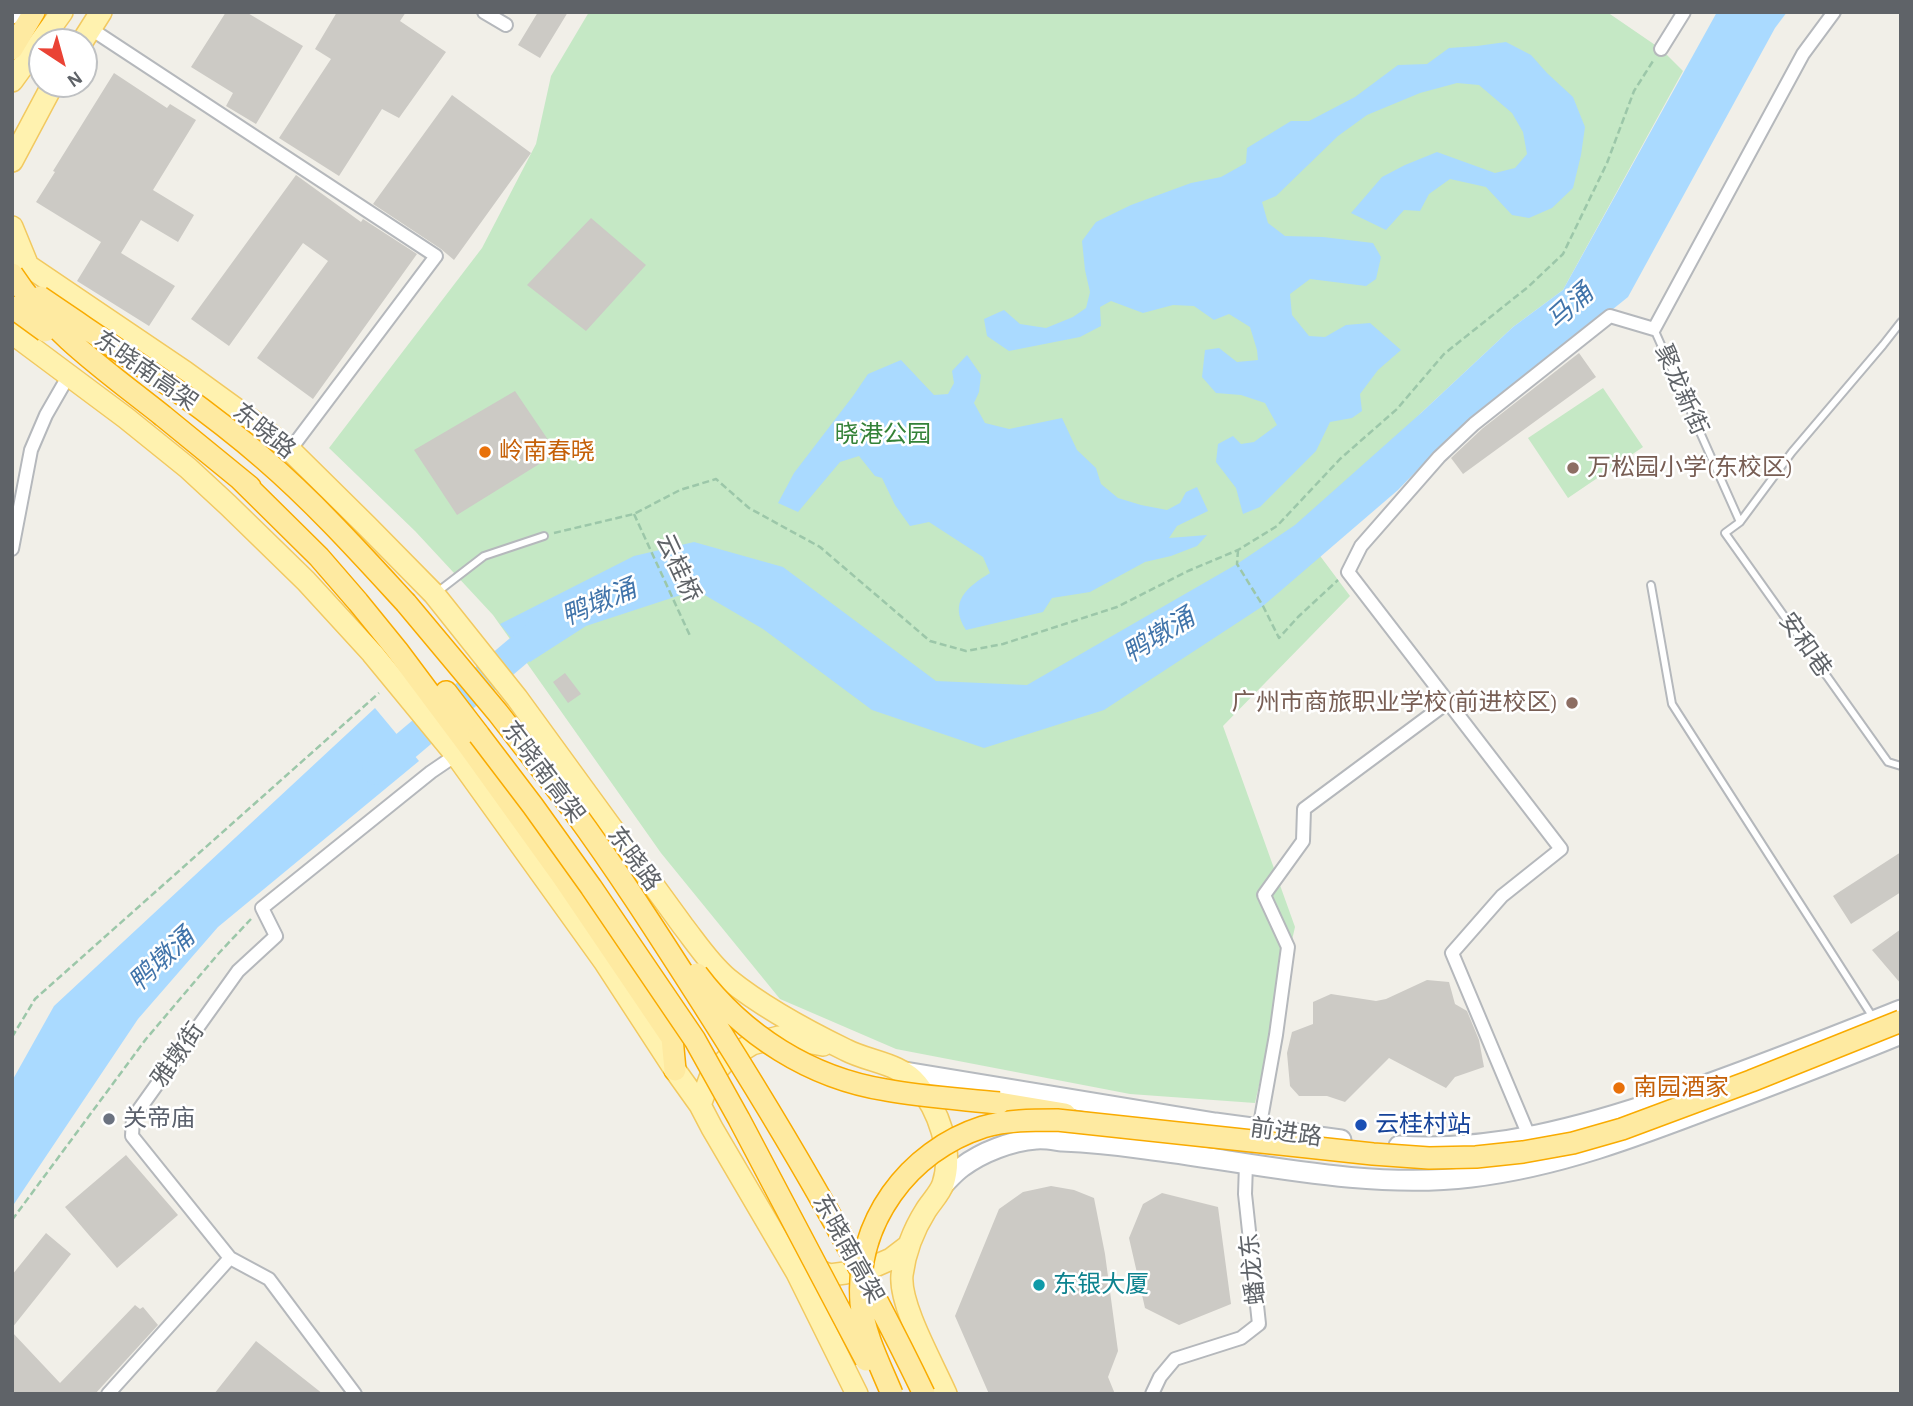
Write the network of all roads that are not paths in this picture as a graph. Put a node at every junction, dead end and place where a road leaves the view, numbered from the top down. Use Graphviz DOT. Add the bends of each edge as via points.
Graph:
graph roads {
  1 [pos="34,12"];
  2 [pos="484,12"];
  3 [pos="1684,12"];
  4 [pos="1834,12"];
  5 [pos="61,13"];
  6 [pos="506,25"];
  7 [pos="98,33"];
  8 [pos="12,49"];
  9 [pos="1661,49"];
  10 [pos="12,62"];
  11 [pos="12,81"];
  12 [pos="40,98"];
  13 [pos="45,98"];
  14 [pos="12,131"];
  15 [pos="12,161"];
  16 [pos="12,227"];
  17 [pos="15,271"];
  18 [pos="72,296"];
  19 [pos="12,307"];
  20 [pos="1901,322"];
  21 [pos="1654,330"];
  22 [pos="12,333"];
  23 [pos="12,339"];
  24 [pos="33,349"];
  25 [pos="69,375"];
  26 [pos="163,416"];
  27 [pos="290,450"];
  28 [pos="239,478"];
  29 [pos="1740,522"];
  30 [pos="544,536"];
  31 [pos="12,549"];
  32 [pos="1651,585"];
  33 [pos="434,594"];
  34 [pos="1448,702"];
  35 [pos="452,750"];
  36 [pos="1901,766"];
  37 [pos="598,844"];
  38 [pos="1901,1010"];
  39 [pos="1875,1020"];
  40 [pos="1901,1021"];
  41 [pos="1901,1034"];
  42 [pos="1806,1046"];
  43 [pos="849,1052"];
  44 [pos="1767,1062"];
  45 [pos="1813,1069"];
  46 [pos="675,1070"];
  47 [pos="905,1072"];
  48 [pos="1775,1084"];
  49 [pos="700,1105"];
  50 [pos="1259,1130"];
  51 [pos="1191,1134"];
  52 [pos="1529,1136"];
  53 [pos="1246,1164"];
  54 [pos="943,1185"];
  55 [pos="908,1246"];
  56 [pos="784,1250"];
  57 [pos="230,1258"];
  58 [pos="108,1394"];
  59 [pos="355,1394"];
  60 [pos="857,1394"];
  61 [pos="885,1394"];
  62 [pos="892,1394"];
  63 [pos="924,1394"];
  64 [pos="946,1394"];
  65 [pos="1153,1394"];
  1 -- 8 [label="highway"];
  2 -- 6 [label="street"];
  3 -- 9 [label="street"];
  4 -- 21 [label="street" via="1803,54"];
  5 -- 10 [label="main road"];
  5 -- 11 [label="main road"];
  7 -- 27 [label="street" via="436,256"];
  12 -- 14 [label="main road"];
  13 -- 15 [label="main road"];
  16 -- 17 [label="main road"];
  17 -- 18 [label="main road, 东晓路"];
  17 -- 26 [label="highway, bridge" via="39,310 73,344"];
  17 -- 37 [label="highway, 东晓南高架, bridge" via="40,297 176,391 264,459 330,522 451,655"];
  18 -- 24 [label="street"];
  18 -- 27 [label="main road, 东晓路" via="215,392"];
  19 -- 26 [label="highway, 东晓南高架, bridge"];
  20 -- 29 [label="lane"];
  21 -- 29 [label="lane, 聚龙新街"];
  21 -- 34 [label="street" via="1610,316 1474,424 1361,546 1348,572"];
  22 -- 24 [label="main road"];
  23 -- 24 [label="main road"];
  24 -- 25 [label="main road"];
  25 -- 31 [label="street" via="30,450"];
  25 -- 35 [label="main road" via="157,443 306,581"];
  26 -- 28 [label="highway, 东晓南高架"];
  27 -- 33 [label="main road, 东晓路"];
  28 -- 46 [label="highway" via="319,557 379,627 468,745 672,1038"];
  28 -- 61 [label="highway, 东晓南高架, bridge" via="325,555 399,634 591,887 695,1040"];
  29 -- 36 [label="lane, 安和巷" via="1726,533 1888,762"];
  30 -- 33 [label="lane" via="484,556"];
  32 -- 39 [label="lane" via="1672,704"];
  33 -- 43 [label="main road, 东晓路" via="517,698 706,957 745,992"];
  34 -- 50 [label="street" via="1304,809 1303,841 1264,895 1288,947"];
  34 -- 52 [label="street" via="1560,849 1502,896 1452,953"];
  35 -- 46 [label="main road" via="604,961"];
  35 -- 57 [label="street, 雅墩街" via="262,908 276,936 238,971 134,1118 132,1136"];
  37 -- 51 [label="highway, bridge" via="734,1017 771,1045 815,1069 884,1090"];
  37 -- 63 [label="highway, 东晓南高架, bridge" via="779,1128 842,1236"];
  38 -- 39 [label="main road, 前进路"];
  39 -- 42 [label="main road, 前进路"];
  40 -- 51 [label="highway, bridge" via="1622,1129 1523,1152 1429,1158"];
  41 -- 45 [label="main road, 前进路"];
  42 -- 44 [label="main road, 前进路"];
  42 -- 45 [label="main road" via="1797,1057 1800,1068"];
  43 -- 47 [label="main road, 东晓路"];
  43 -- 49 [label="main road" via="779,1037 751,1044 726,1060 710,1078"];
  44 -- 48 [label="main road" via="1780,1063 1783,1074"];
  44 -- 52 [label="main road, 前进路" via="1617,1115"];
  45 -- 48 [label="main road, 前进路"];
  46 -- 49 [label="main road"];
  47 -- 50 [label="main road, 前进路"];
  47 -- 54 [label="main road" via="918,1085 940,1126 947,1151"];
  48 -- 53 [label="main road, 前进路" via="1600,1149 1471,1177 1385,1180"];
  49 -- 56 [label="main road"];
  50 -- 52 [label="main road, 前进路" via="1423,1147"];
  51 -- 62 [label="highway, bridge" via="1082,1122 1018,1121 965,1134 917,1163 893,1191 874,1225 860,1287 864,1322"];
  53 -- 54 [label="main road, 前进路" via="1036,1139 979,1157"];
  53 -- 65 [label="street, 蟠龙东" via="1259,1324 1241,1338 1175,1359"];
  54 -- 55 [label="main road"];
  55 -- 56 [label="main road" via="875,1266 830,1275 804,1265"];
  55 -- 64 [label="main road" via="902,1277 908,1311"];
  56 -- 60 [label="main road"];
  57 -- 58 [label="street"];
  57 -- 59 [label="street" via="269,1279"];
}
